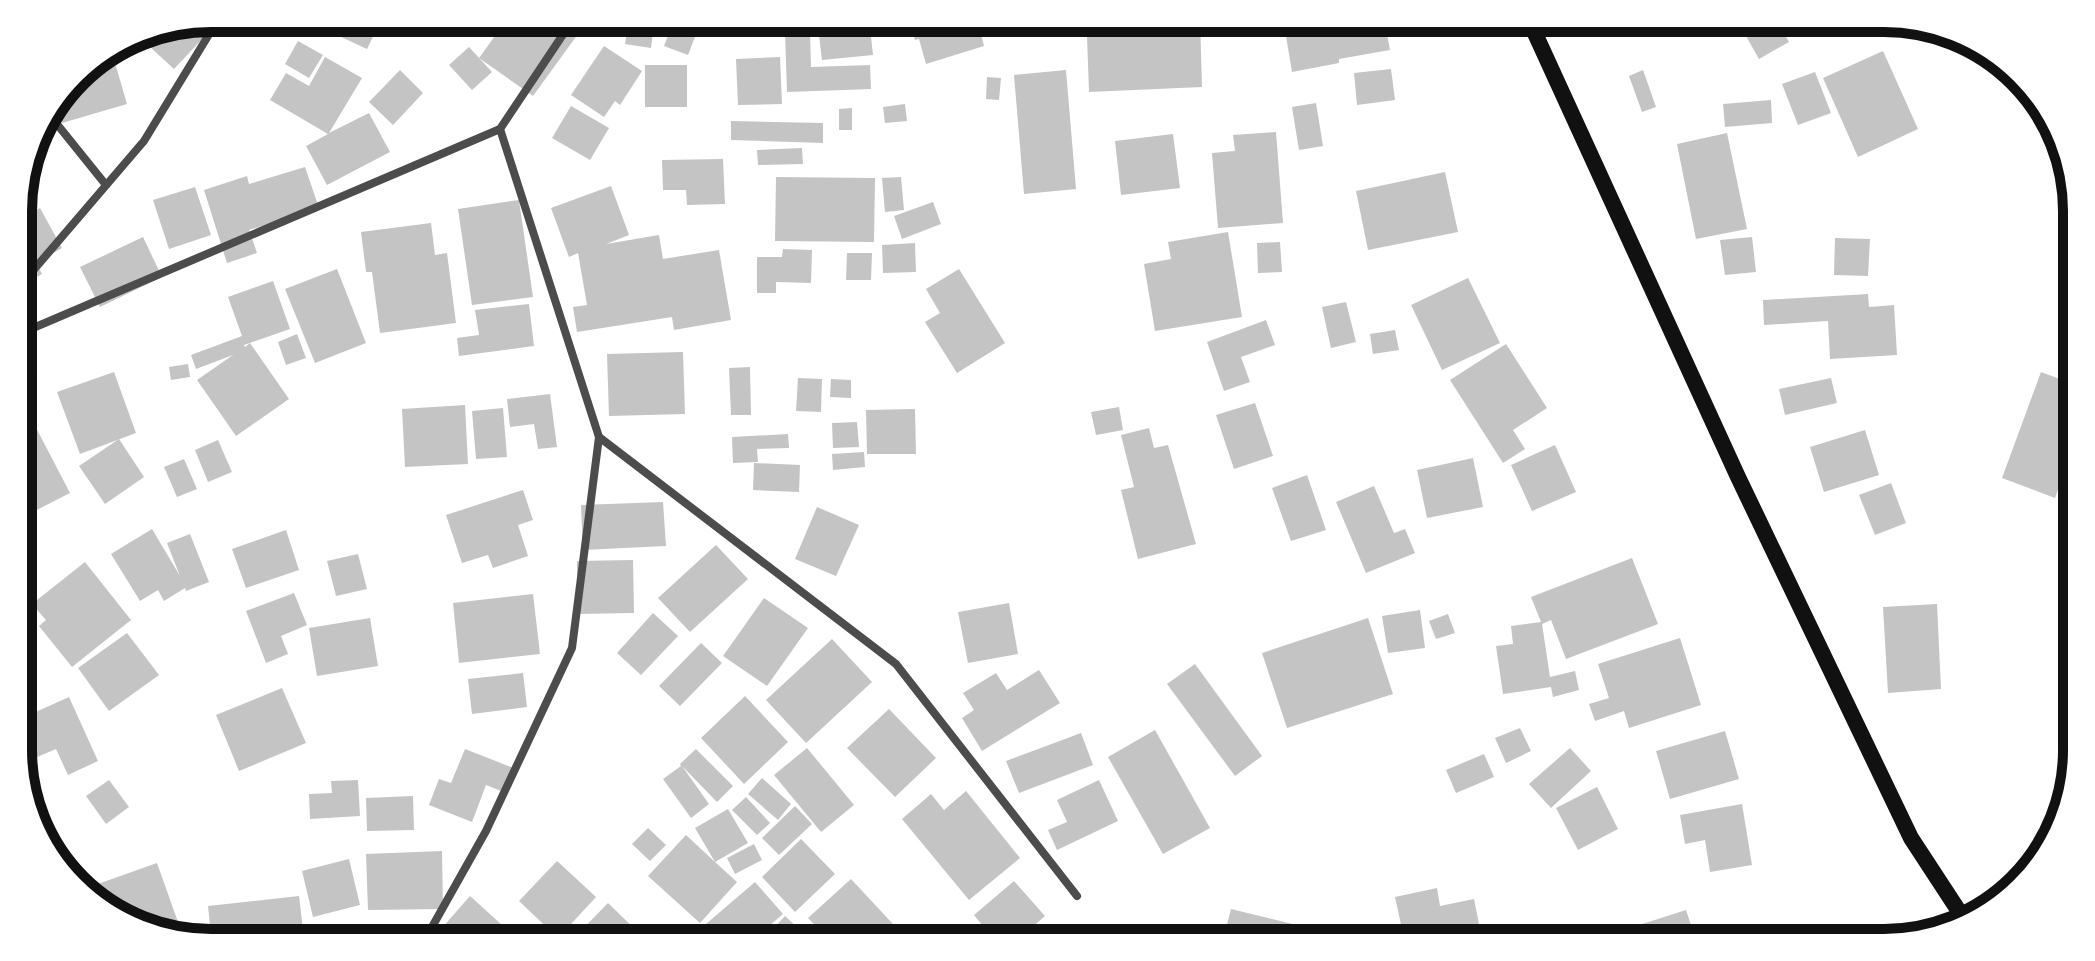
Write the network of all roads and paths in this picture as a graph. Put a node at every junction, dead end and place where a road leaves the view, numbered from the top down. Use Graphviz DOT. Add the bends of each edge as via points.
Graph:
graph roads {
  1 [pos="210,32"];
  2 [pos="565,32"];
  3 [pos="1534,32"];
  4 [pos="56,123"];
  5 [pos="500,129"];
  6 [pos="106,185"];
  7 [pos="32,272"];
  8 [pos="32,328"];
  9 [pos="599,437"];
  10 [pos="1077,896"];
  11 [pos="1959,912"];
  12 [pos="431,929"];
  1 -- 6 [label="street" via="144,141"];
  2 -- 5 [label="street"];
  3 -- 11 [label="main road" via="1911,838"];
  4 -- 6 [label="street"];
  5 -- 8 [label="street"];
  5 -- 9 [label="street"];
  6 -- 7 [label="street"];
  9 -- 10 [label="street" via="896,664"];
  9 -- 12 [label="street" via="572,648 486,831"];
}
